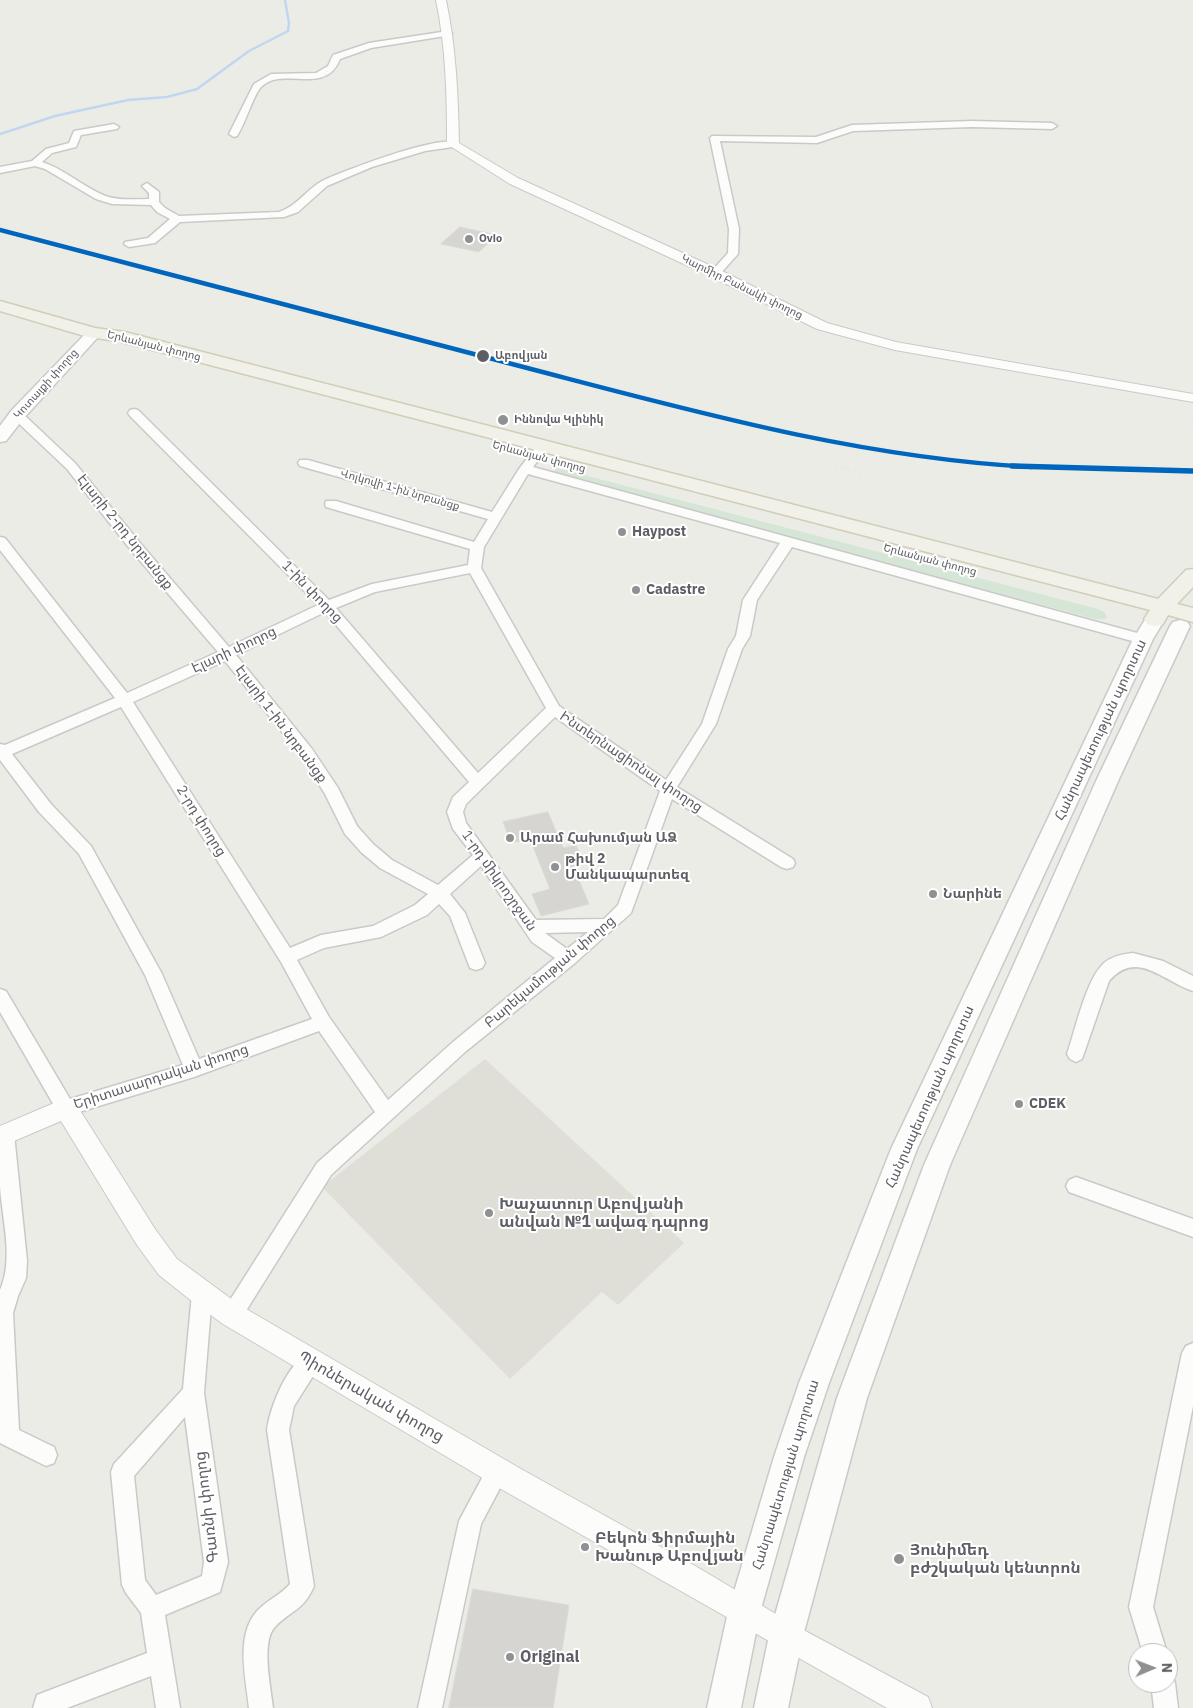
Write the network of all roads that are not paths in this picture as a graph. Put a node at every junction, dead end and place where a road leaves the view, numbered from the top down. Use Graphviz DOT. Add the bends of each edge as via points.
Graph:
graph roads {
  1 [pos="441,0"];
  2 [pos="448,33"];
  3 [pos="1052,126"];
  4 [pos="114,127"];
  5 [pos="234,134"];
  6 [pos="453,144"];
  7 [pos="35,163"];
  8 [pos="0,170"];
  9 [pos="147,186"];
  10 [pos="154,202"];
  11 [pos="177,219"];
  12 [pos="129,244"];
  13 [pos="715,273"];
  14 [pos="0,306"];
  15 [pos="94,332"];
  16 [pos="1193,398"];
  17 [pos="134,413"];
  18 [pos="17,416"];
  19 [pos="0,437"];
  20 [pos="534,457"];
  21 [pos="304,463"];
  22 [pos="332,504"];
  23 [pos="495,518"];
  24 [pos="0,541"];
  25 [pos="788,542"];
  26 [pos="477,547"];
  27 [pos="474,568"];
  28 [pos="1193,575"];
  29 [pos="328,606"];
  30 [pos="1190,618"];
  31 [pos="1154,621"];
  32 [pos="227,654"];
  33 [pos="124,700"];
  34 [pos="554,709"];
  35 [pos="1,751"];
  36 [pos="477,782"];
  37 [pos="668,789"];
  38 [pos="482,856"];
  39 [pos="788,864"];
  40 [pos="441,894"];
  41 [pos="608,925"];
  42 [pos="532,928"];
  43 [pos="287,957"];
  44 [pos="568,958"];
  45 [pos="476,962"];
  46 [pos="1193,984"];
  47 [pos="0,996"];
  48 [pos="323,1022"];
  49 [pos="1076,1054"];
  50 [pos="194,1069"];
  51 [pos="66,1108"];
  52 [pos="386,1113"];
  53 [pos="2,1136"];
  54 [pos="1076,1186"];
  55 [pos="1193,1228"];
  56 [pos="202,1294"];
  57 [pos="232,1315"];
  58 [pos="1193,1353"];
  59 [pos="311,1362"];
  60 [pos="193,1393"];
  61 [pos="4,1437"];
  62 [pos="46,1455"];
  63 [pos="498,1471"];
  64 [pos="152,1608"];
  65 [pos="744,1612"];
  66 [pos="786,1636"];
  67 [pos="1152,1643"];
  68 [pos="160,1660"];
  69 [pos="1164,1693"];
  70 [pos="45,1708"];
  71 [pos="168,1708"];
  72 [pos="261,1708"];
  73 [pos="430,1708"];
  74 [pos="724,1708"];
  75 [pos="771,1708"];
  76 [pos="917,1708"];
  77 [pos="1166,1708"];
  1 -- 2 [label="street"];
  2 -- 5 [label="street" via="369,46 336,57 332,67 318,76 271,76 256,86"];
  2 -- 6 [label="street"];
  3 -- 13 [label="street" via="972,124 852,128 817,140 715,138 734,228 733,254"];
  4 -- 7 [label="street" via="77,133 73,145 48,151"];
  6 -- 11 [label="street" via="424,148 369,165 324,184 294,210 280,215"];
  6 -- 13 [label="street, Կարմիր Բանակի փողոց" via="514,181"];
  7 -- 8 [label="street"];
  7 -- 10 [label="street" via="48,167 98,197 112,201"];
  9 -- 10 [label="street" via="154,192"];
  10 -- 11 [label="street"];
  11 -- 12 [label="street" via="151,241"];
  13 -- 16 [label="street, Կարմիր Բանակի փողոց" via="822,326 894,346"];
  14 -- 15 [label="main road, Երևանյան փողոց"];
  15 -- 18 [label="main road, Կոտայքի փողոց"];
  15 -- 20 [label="main road, Երևանյան փողոց" via="119,336"];
  17 -- 29 [label="street, 1-ին փողոց"];
  18 -- 19 [label="main road, Կոտայքի փողոց"];
  18 -- 32 [label="street, Էլարի 2-րդ նրբանցք" via="71,466"];
  20 -- 23 [label="street"];
  20 -- 25 [label="street"];
  20 -- 31 [label="main road, Երևանյան փողոց"];
  21 -- 23 [label="street, Վոլկովի 1-ին նրբանցք"];
  22 -- 26 [label="street"];
  23 -- 26 [label="street"];
  24 -- 33 [label="street, 2-րդ փողոց"];
  25 -- 31 [label="street"];
  25 -- 37 [label="street, Բարեկամության փողոց" via="750,600 743,636 735,649 709,724"];
  26 -- 27 [label="street"];
  27 -- 29 [label="street, Էլարի փողոց" via="372,588"];
  27 -- 34 [label="street, Ինտերնացիոնալ փողոց"];
  28 -- 31 [label="main road, Հանրապետության պողոտա"];
  29 -- 32 [label="street, Էլարի փողոց"];
  29 -- 36 [label="street, 1-ին փողոց"];
  30 -- 31 [label="main road, Երևանյան փողոց"];
  30 -- 66 [label="main road, Հանրապետության պողոտա" via="1108,779 937,1165 852,1398"];
  31 -- 65 [label="main road, Հանրապետության պողոտա" via="904,1149 814,1383"];
  32 -- 33 [label="street, Էլարի փողոց"];
  32 -- 40 [label="street, Էլարի 1-ին նրբանցք" via="311,759 351,830 367,848 386,864"];
  33 -- 35 [label="street, Էլարի փողոց"];
  33 -- 43 [label="street, 2-րդ փողոց"];
  34 -- 36 [label="street, 1-րդ միկրոշրջան"];
  34 -- 37 [label="street, Ինտերնացիոնալ փողոց"];
  35 -- 50 [label="street" via="45,808 85,850 153,974"];
  36 -- 38 [label="street, 1-րդ միկրոշրջան" via="459,801 455,812 459,824"];
  37 -- 39 [label="street, Ինտերնացիոնալ փողոց"];
  37 -- 41 [label="street, Բարեկամության փողոց" via="625,908"];
  38 -- 40 [label="street"];
  38 -- 42 [label="street, 1-րդ միկրոշրջան"];
  40 -- 43 [label="street" via="421,910 375,932 315,943"];
  40 -- 45 [label="street" via="457,913"];
  41 -- 42 [label="street"];
  41 -- 44 [label="street, Բարեկամության փողոց"];
  42 -- 44 [label="street, 1-րդ միկրոշրջան" via="538,938"];
  43 -- 48 [label="street, 2-րդ փողոց"];
  44 -- 52 [label="street, Բարեկամության փողոց" via="459,1047"];
  46 -- 49 [label="street" via="1146,961 1116,962 1101,978"];
  47 -- 51 [label="street"];
  48 -- 50 [label="street, Երիտասարդական փողոց"];
  48 -- 52 [label="street, 2-րդ փողոց"];
  50 -- 51 [label="street, Երիտասարդական փողոց"];
  51 -- 53 [label="street, Երիտասարդական փողոց"];
  51 -- 56 [label="street, Պիոներական փողոց" via="146,1237 168,1267"];
  52 -- 57 [label="street, Բարեկամության փողոց" via="324,1169"];
  53 -- 61 [label="street" via="17,1261 16,1278 3,1313"];
  54 -- 55 [label="street"];
  56 -- 57 [label="street, Պիոներական փողոց"];
  56 -- 60 [label="street, Գառնի փողոց"];
  57 -- 59 [label="street, Պիոներական փողոց"];
  58 -- 67 [label="street" via="1142,1606"];
  59 -- 63 [label="street, Պիոներական փողոց"];
  59 -- 72 [label="street" via="282,1403 279,1415 278,1430 302,1586 265,1620 259,1630 256,1646"];
  60 -- 64 [label="street" via="122,1472 134,1585"];
  60 -- 64 [label="street, Գառնի փողոց" via="216,1562 212,1584"];
  61 -- 62 [label="street"];
  63 -- 65 [label="street, Պիոներական փողոց"];
  63 -- 73 [label="street" via="470,1521"];
  64 -- 68 [label="street"];
  65 -- 66 [label="street, Պիոներական փողոց"];
  65 -- 74 [label="main road, Հանրապետության պողոտա"];
  66 -- 75 [label="main road, Հանրապետության պողոտա"];
  66 -- 76 [label="street, Պիոներական փողոց"];
  68 -- 70 [label="street" via="46,1704"];
  68 -- 71 [label="street"];
  69 -- 77 [label="street"];
}
